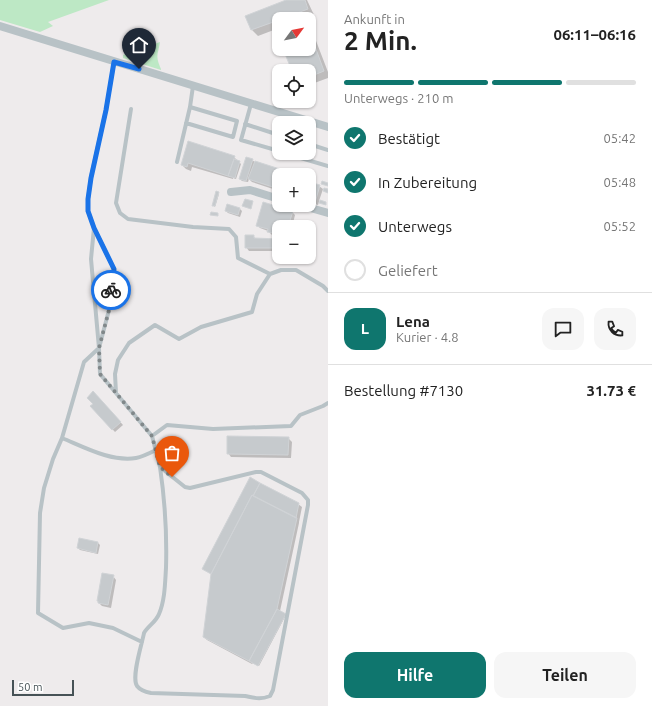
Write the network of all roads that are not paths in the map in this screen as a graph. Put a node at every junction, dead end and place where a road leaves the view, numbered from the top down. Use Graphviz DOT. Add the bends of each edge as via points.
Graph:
graph roads {
  1 [pos="0,26"];
  2 [pos="114,62"];
  3 [pos="193,86"];
  4 [pos="251,104"];
  5 [pos="190,107"];
  6 [pos="131,109"];
  7 [pos="186,123"];
  8 [pos="245,124"];
  9 [pos="328,127"];
  10 [pos="272,133"];
  11 [pos="316,146"];
  12 [pos="272,149"];
  13 [pos="328,150"];
  14 [pos="308,160"];
  15 [pos="177,162"];
  16 [pos="328,166"];
  17 [pos="231,192"];
  18 [pos="272,197"];
  19 [pos="316,210"];
  20 [pos="328,213"];
  21 [pos="94,228"];
  22 [pos="270,274"];
  23 [pos="328,291"];
  24 [pos="99,348"];
  25 [pos="116,394"];
  26 [pos="328,404"];
  27 [pos="152,436"];
  28 [pos="62,438"];
  29 [pos="156,450"];
  30 [pos="160,467"];
  31 [pos="142,642"];
  1 -- 2 [label="street"];
  2 -- 3 [label="street"];
  2 -- 21 [label="lane" via="88,199 88,211"];
  3 -- 4 [label="street"];
  3 -- 5 [label="lane"];
  4 -- 8 [label="lane"];
  4 -- 9 [label="street"];
  5 -- 7 [label="lane"];
  5 -- 7 [label="lane" via="237,121 233,137"];
  6 -- 22 [label="lane" via="116,203 120,213 128,219 229,229 236,237 238,258"];
  7 -- 15 [label="lane"];
  8 -- 10 [label="lane"];
  8 -- 12 [label="lane" via="241,140"];
  11 -- 13 [label="lane"];
  14 -- 16 [label="lane"];
  17 -- 18 [label="street" via="250,190"];
  19 -- 20 [label="street"];
  21 -- 24 [label="lane" via="91,259"];
  21 -- 24 [label="lane" via="114,269 109,310"];
  22 -- 23 [label="lane" via="281,270 296,270"];
  22 -- 25 [label="lane" via="257,294 252,312 201,327 179,339 155,325 128,343 118,360 115,374"];
  24 -- 25 [label="lane" via="100,374"];
  24 -- 28 [label="lane" via="84,362"];
  25 -- 27 [label="lane"];
  26 -- 27 [label="lane" via="300,415 292,426 213,429 167,425"];
  27 -- 29 [label="lane"];
  28 -- 29 [label="lane" via="119,459 137,458"];
  28 -- 31 [label="lane" via="44,488 40,513 38,613 63,628 89,622 113,628"];
  29 -- 30 [label="lane"];
  30 -- 31 [label="lane" via="166,529 163,601 159,615 146,629"];
  30 -- 31 [label="lane" via="185,487 190,488 261,472 302,493 308,500 308,505 270,696 258,699 245,696 143,691 135,680"];
}
